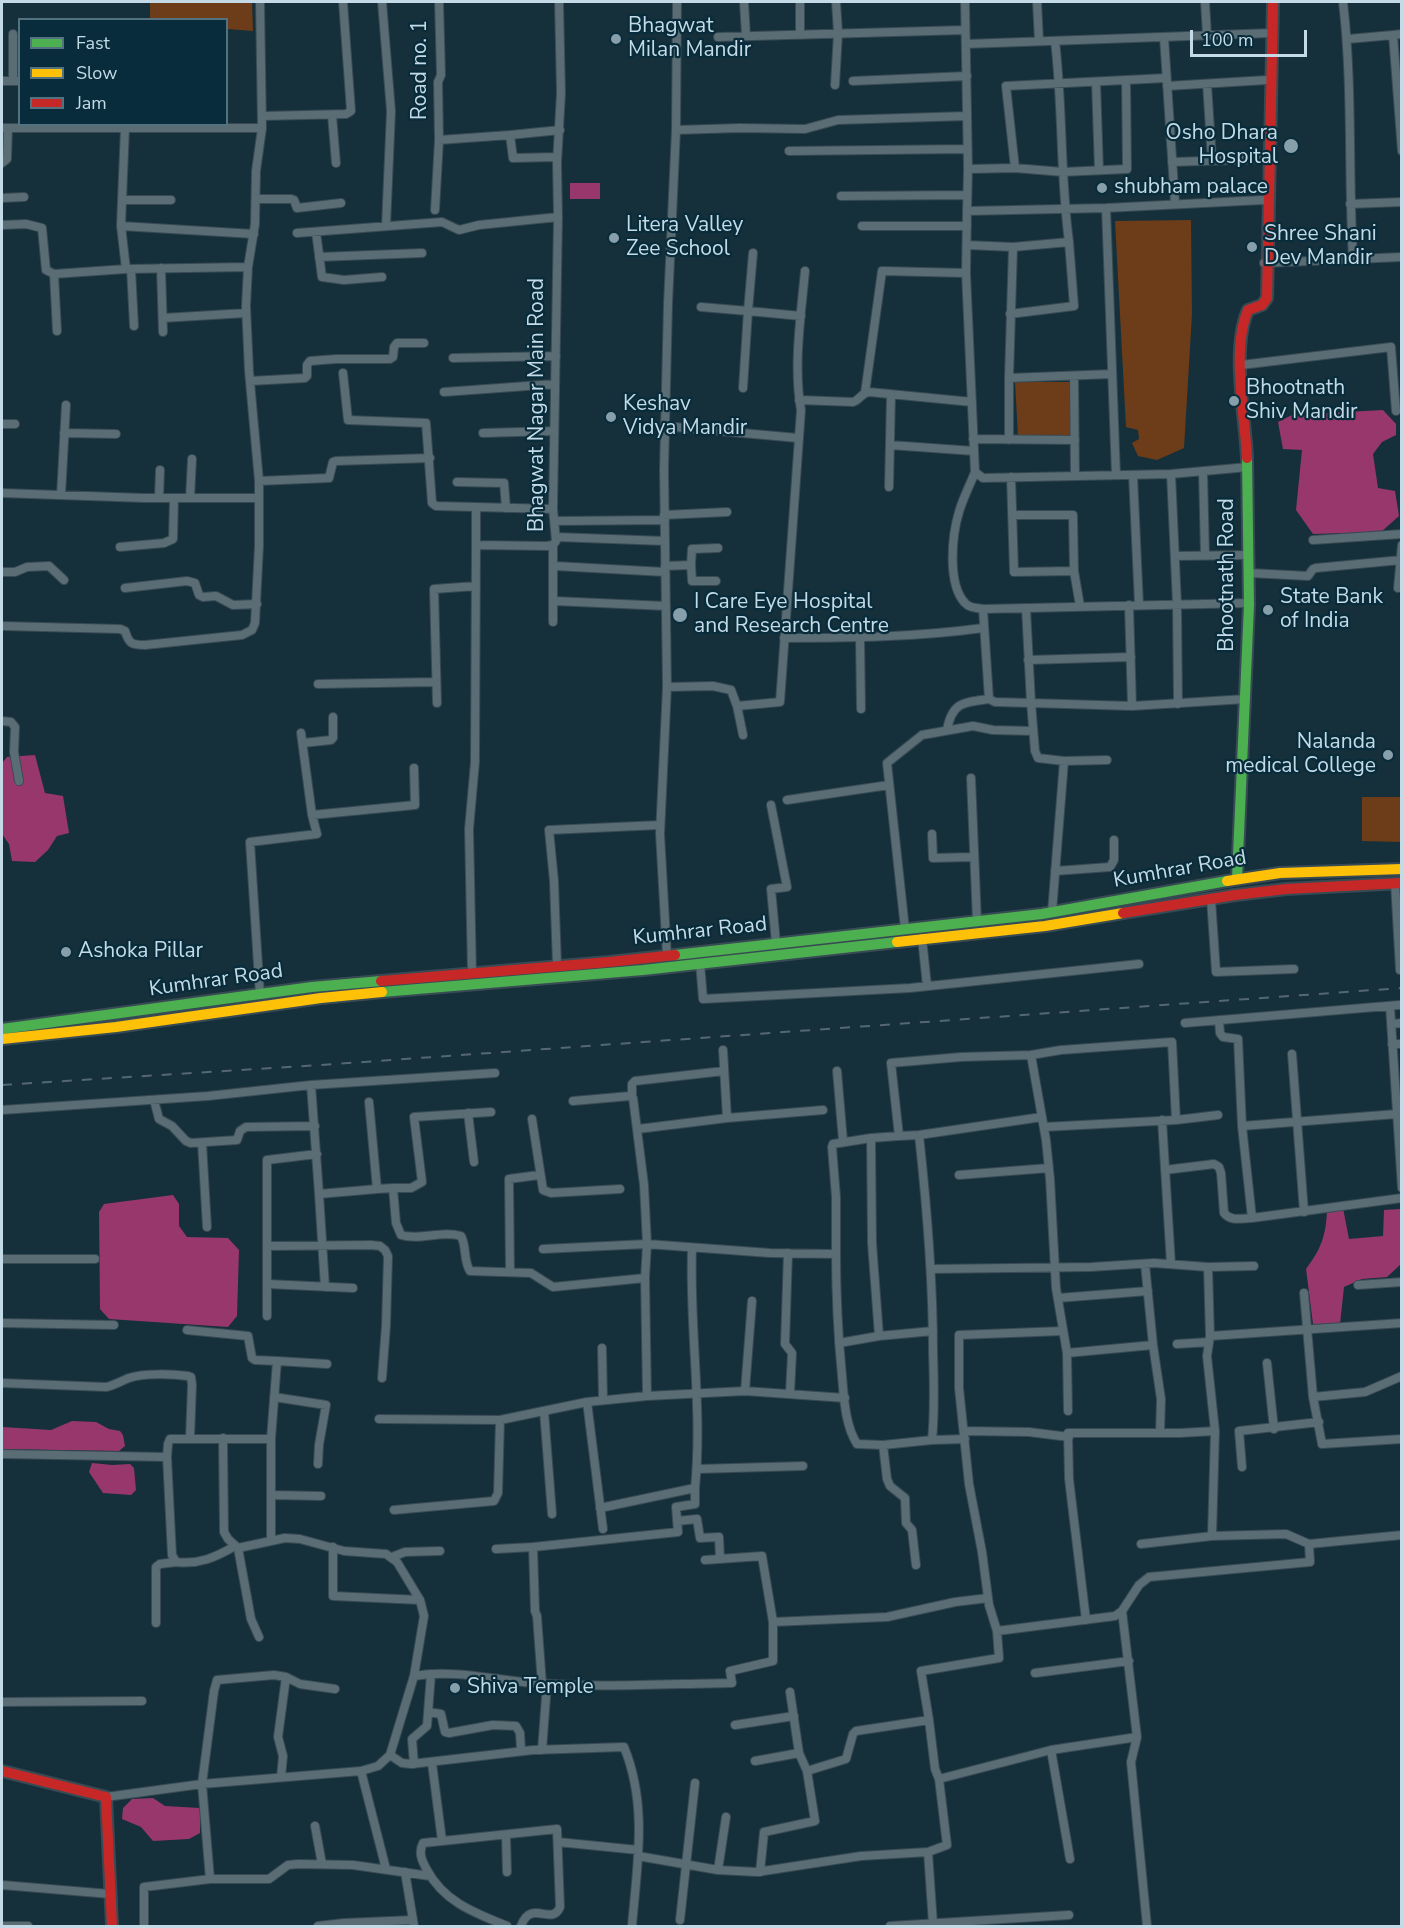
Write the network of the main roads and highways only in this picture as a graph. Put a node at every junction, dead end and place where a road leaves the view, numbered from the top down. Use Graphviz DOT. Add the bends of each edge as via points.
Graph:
graph roads {
  1 [pos="1266,2"];
  2 [pos="1273,2"];
  3 [pos="1270,33"];
  4 [pos="1266,201"];
  5 [pos="1401,868"];
  6 [pos="1237,879"];
  7 [pos="1398,883"];
  8 [pos="906,934"];
  9 [pos="582,969"];
  10 [pos="472,977"];
  11 [pos="222,1000"];
  12 [pos="224,1013"];
  13 [pos="2,1029"];
  14 [pos="2,1039"];
  15 [pos="2,1770"];
  16 [pos="112,1926"];
  1 -- 3 [label="main road, Bhootnath Road"];
  2 -- 3 [label="main road, Bhootnath Road"];
  3 -- 4 [label="main road, Bhootnath Road"];
  3 -- 4 [label="main road, Bhootnath Road"];
  4 -- 6 [label="main road, Bhootnath Road" via="1265,303 1245,314 1241,365 1248,467 1250,603"];
  5 -- 6 [label="main road, Kumhrar Road" via="1280,873"];
  6 -- 8 [label="main road, Kumhrar Road"];
  7 -- 8 [label="main road, Kumhrar Road" via="1211,899 1045,926 922,938"];
  8 -- 9 [label="main road, Kumhrar Road" via="776,943"];
  8 -- 9 [label="main road, Kumhrar Road" via="700,963"];
  9 -- 10 [label="main road, Kumhrar Road"];
  9 -- 10 [label="main road, Kumhrar Road" via="557,965"];
  10 -- 11 [label="main road, Kumhrar Road" via="312,987"];
  10 -- 12 [label="main road, Kumhrar Road"];
  11 -- 12 [label="main road"];
  11 -- 13 [label="main road, Kumhrar Road"];
  12 -- 14 [label="main road, Kumhrar Road"];
  15 -- 16 [label="main road" via="106,1797"];
}
